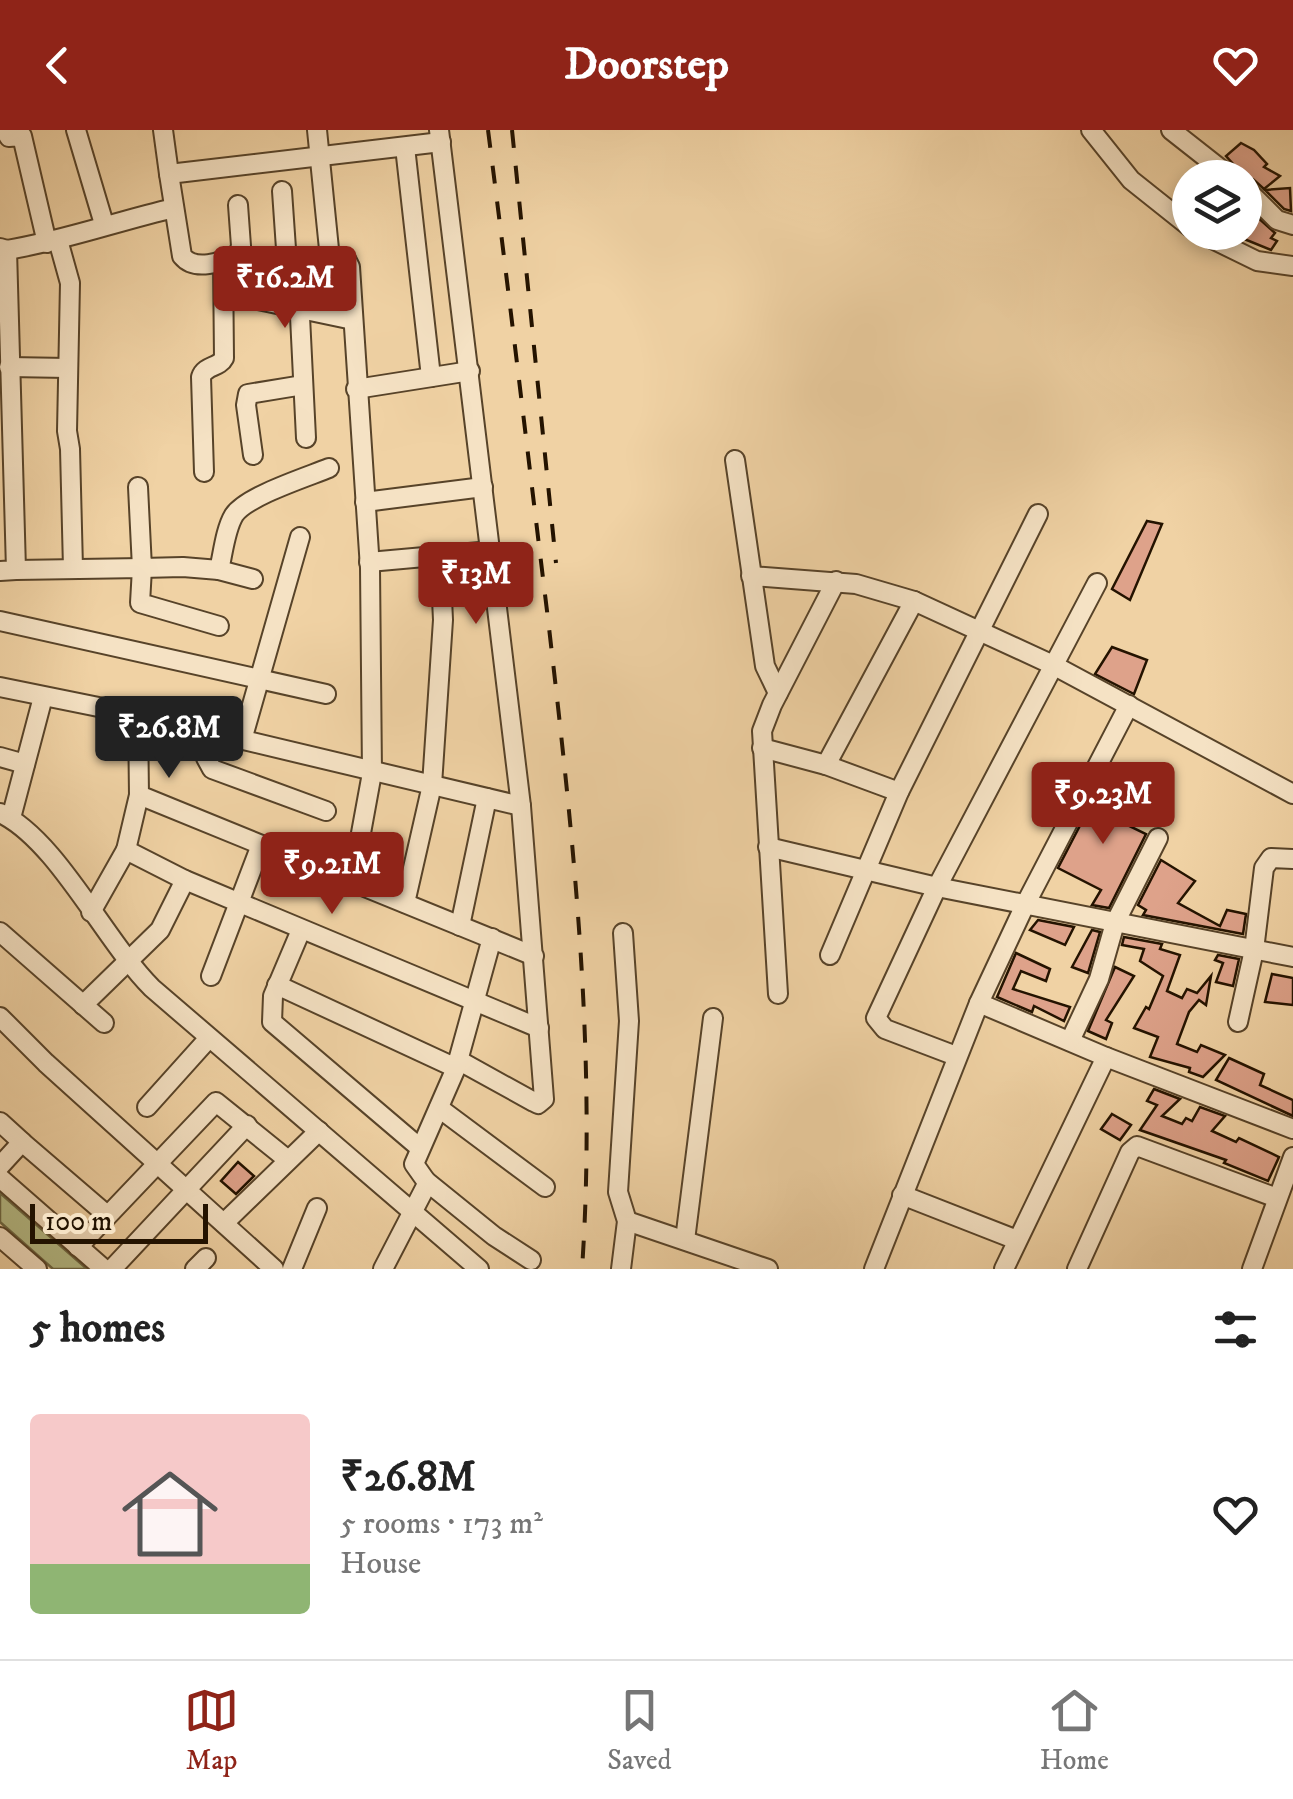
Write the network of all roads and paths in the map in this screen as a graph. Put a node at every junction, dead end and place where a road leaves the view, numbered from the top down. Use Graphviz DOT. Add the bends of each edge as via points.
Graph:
graph roads {
  1 [pos="76,130"];
  2 [pos="163,130"];
  3 [pos="317,130"];
  4 [pos="380,130"];
  5 [pos="1091,130"];
  6 [pos="1171,130"];
  7 [pos="22,132"];
  8 [pos="440,136"];
  9 [pos="405,147"];
  10 [pos="382,151"];
  11 [pos="319,158"];
  12 [pos="1209,160"];
  13 [pos="169,174"];
  14 [pos="282,191"];
  15 [pos="1262,204"];
  16 [pos="238,205"];
  17 [pos="174,208"];
  18 [pos="1172,213"];
  19 [pos="104,224"];
  20 [pos="1293,225"];
  21 [pos="52,242"];
  22 [pos="3,249"];
  23 [pos="1235,250"];
  24 [pos="223,260"];
  25 [pos="330,260"];
  26 [pos="1293,266"];
  27 [pos="298,276"];
  28 [pos="224,298"];
  29 [pos="299,310"];
  30 [pos="353,320"];
  31 [pos="9,367"];
  32 [pos="68,368"];
  33 [pos="470,371"];
  34 [pos="431,377"];
  35 [pos="303,385"];
  36 [pos="356,389"];
  37 [pos="306,438"];
  38 [pos="253,454"];
  39 [pos="735,460"];
  40 [pos="329,468"];
  41 [pos="204,472"];
  42 [pos="138,487"];
  43 [pos="484,487"];
  44 [pos="365,502"];
  45 [pos="1038,514"];
  46 [pos="300,537"];
  47 [pos="491,552"];
  48 [pos="440,556"];
  49 [pos="369,562"];
  50 [pos="73,568"];
  51 [pos="142,568"];
  52 [pos="219,570"];
  53 [pos="8,571"];
  54 [pos="751,576"];
  55 [pos="252,579"];
  56 [pos="836,581"];
  57 [pos="1097,583"];
  58 [pos="914,602"];
  59 [pos="0,622"];
  60 [pos="219,626"];
  61 [pos="979,632"];
  62 [pos="1053,665"];
  63 [pos="260,677"];
  64 [pos="0,687"];
  65 [pos="778,692"];
  66 [pos="326,694"];
  67 [pos="43,697"];
  68 [pos="1128,705"];
  69 [pos="138,715"];
  70 [pos="210,732"];
  71 [pos="242,740"];
  72 [pos="762,748"];
  73 [pos="0,757"];
  74 [pos="26,764"];
  75 [pos="826,765"];
  76 [pos="372,773"];
  77 [pos="432,785"];
  78 [pos="900,792"];
  79 [pos="1293,794"];
  80 [pos="140,795"];
  81 [pos="487,798"];
  82 [pos="521,806"];
  83 [pos="326,811"];
  84 [pos="6,816"];
  85 [pos="1158,838"];
  86 [pos="261,844"];
  87 [pos="360,844"];
  88 [pos="768,847"];
  89 [pos="126,850"];
  90 [pos="1293,860"];
  91 [pos="866,872"];
  92 [pos="185,880"];
  93 [pos="937,887"];
  94 [pos="241,903"];
  95 [pos="405,904"];
  96 [pos="1025,904"];
  97 [pos="91,912"];
  98 [pos="1116,923"];
  99 [pos="460,926"];
  100 [pos="302,930"];
  101 [pos="623,932"];
  102 [pos="1,936"];
  103 [pos="492,938"];
  104 [pos="1254,950"];
  105 [pos="830,955"];
  106 [pos="534,956"];
  107 [pos="1293,957"];
  108 [pos="128,964"];
  109 [pos="210,976"];
  110 [pos="277,985"];
  111 [pos="778,994"];
  112 [pos="473,1001"];
  113 [pos="980,1002"];
  114 [pos="84,1005"];
  115 [pos="0,1017"];
  116 [pos="713,1018"];
  117 [pos="1238,1022"];
  118 [pos="104,1023"];
  119 [pos="539,1028"];
  120 [pos="209,1038"];
  121 [pos="1070,1040"];
  122 [pos="956,1056"];
  123 [pos="1106,1057"];
  124 [pos="457,1064"];
  125 [pos="146,1107"];
  126 [pos="440,1108"];
  127 [pos="0,1122"];
  128 [pos="247,1125"];
  129 [pos="1293,1129"];
  130 [pos="319,1131"];
  131 [pos="22,1142"];
  132 [pos="420,1148"];
  133 [pos="1293,1157"];
  134 [pos="288,1160"];
  135 [pos="156,1164"];
  136 [pos="0,1166"];
  137 [pos="0,1178"];
  138 [pos="426,1181"];
  139 [pos="545,1187"];
  140 [pos="186,1190"];
  141 [pos="902,1195"];
  142 [pos="1277,1198"];
  143 [pos="317,1208"];
  144 [pos="413,1212"];
  145 [pos="108,1215"];
  146 [pos="627,1221"];
  147 [pos="224,1223"];
  148 [pos="0,1236"];
  149 [pos="685,1240"];
  150 [pos="1017,1240"];
  151 [pos="78,1247"];
  152 [pos="531,1260"];
  153 [pos="474,1267"];
  154 [pos="37,1269"];
  155 [pos="104,1269"];
  156 [pos="112,1269"];
  157 [pos="274,1269"];
  158 [pos="292,1269"];
  159 [pos="383,1269"];
  160 [pos="621,1269"];
  161 [pos="768,1269"];
  162 [pos="874,1269"];
  163 [pos="1004,1269"];
  164 [pos="1077,1269"];
  165 [pos="1252,1269"];
  1 -- 19 [label="street"];
  2 -- 13 [label="street"];
  3 -- 11 [label="street"];
  4 -- 10 [label="street"];
  5 -- 18 [label="street" via="1131,180"];
  6 -- 12 [label="street"];
  7 -- 21 [label="street"];
  8 -- 9 [label="street"];
  8 -- 33 [label="street"];
  9 -- 10 [label="street"];
  9 -- 34 [label="street"];
  10 -- 11 [label="street"];
  11 -- 13 [label="street"];
  11 -- 25 [label="street"];
  13 -- 17 [label="street"];
  14 -- 27 [label="street" via="287,264"];
  15 -- 20 [label="street"];
  16 -- 24 [label="street" via="240,252"];
  17 -- 19 [label="street"];
  17 -- 24 [label="street" via="186,262"];
  19 -- 21 [label="street"];
  21 -- 22 [label="street"];
  21 -- 32 [label="street" via="70,284"];
  22 -- 31 [label="street"];
  23 -- 26 [label="street"];
  24 -- 28 [label="street"];
  25 -- 27 [label="street" via="323,274"];
  25 -- 30 [label="street" via="346,259 350,267"];
  27 -- 29 [label="street"];
  28 -- 29 [label="street"];
  28 -- 41 [label="street" via="224,358 201,377"];
  29 -- 30 [label="street"];
  29 -- 35 [label="street"];
  30 -- 36 [label="street"];
  31 -- 32 [label="street"];
  31 -- 53 [label="street"];
  32 -- 50 [label="street"];
  33 -- 34 [label="street"];
  33 -- 43 [label="street"];
  34 -- 36 [label="street"];
  35 -- 37 [label="street"];
  35 -- 38 [label="street" via="248,394"];
  36 -- 44 [label="street"];
  39 -- 54 [label="street"];
  40 -- 52 [label="street" via="239,510"];
  42 -- 51 [label="street"];
  43 -- 44 [label="street"];
  43 -- 47 [label="street"];
  44 -- 49 [label="street"];
  45 -- 61 [label="street"];
  46 -- 63 [label="street"];
  47 -- 48 [label="street"];
  47 -- 82 [label="street"];
  48 -- 49 [label="street"];
  48 -- 77 [label="street" via="443,620"];
  49 -- 76 [label="street"];
  50 -- 51 [label="street"];
  50 -- 53 [label="street"];
  51 -- 52 [label="street"];
  51 -- 60 [label="street" via="140,604"];
  52 -- 55 [label="street"];
  54 -- 56 [label="street"];
  54 -- 65 [label="street" via="765,666"];
  56 -- 58 [label="street"];
  56 -- 65 [label="street"];
  57 -- 62 [label="street"];
  58 -- 61 [label="street"];
  58 -- 75 [label="street"];
  59 -- 63 [label="street"];
  61 -- 62 [label="street"];
  61 -- 78 [label="street"];
  62 -- 68 [label="street"];
  62 -- 93 [label="street"];
  63 -- 66 [label="street"];
  63 -- 71 [label="street"];
  64 -- 67 [label="street"];
  65 -- 72 [label="street" via="763,725"];
  67 -- 69 [label="street"];
  67 -- 74 [label="street"];
  68 -- 79 [label="street"];
  68 -- 96 [label="street"];
  69 -- 70 [label="street"];
  69 -- 80 [label="street"];
  70 -- 71 [label="street"];
  70 -- 83 [label="street" via="206,758 212,769"];
  71 -- 76 [label="street"];
  72 -- 75 [label="street"];
  72 -- 88 [label="street"];
  73 -- 74 [label="street"];
  74 -- 84 [label="street"];
  75 -- 78 [label="street"];
  76 -- 77 [label="street"];
  76 -- 87 [label="street"];
  77 -- 81 [label="street"];
  77 -- 95 [label="street"];
  78 -- 91 [label="street"];
  80 -- 86 [label="street"];
  80 -- 89 [label="street"];
  81 -- 82 [label="street"];
  81 -- 99 [label="street"];
  82 -- 106 [label="street"];
  84 -- 97 [label="street" via="41,844"];
  85 -- 98 [label="street"];
  86 -- 94 [label="street"];
  86 -- 95 [label="street"];
  88 -- 91 [label="street"];
  88 -- 111 [label="street"];
  89 -- 92 [label="street"];
  89 -- 97 [label="street"];
  90 -- 104 [label="street" via="1270,858 1264,868"];
  91 -- 93 [label="street"];
  91 -- 105 [label="street"];
  92 -- 94 [label="street"];
  92 -- 108 [label="street" via="160,930"];
  93 -- 96 [label="street"];
  93 -- 122 [label="street" via="876,1018 885,1029"];
  94 -- 100 [label="street"];
  94 -- 109 [label="street"];
  95 -- 99 [label="street"];
  96 -- 98 [label="street"];
  96 -- 113 [label="street"];
  97 -- 108 [label="street"];
  98 -- 104 [label="street"];
  98 -- 121 [label="street"];
  99 -- 103 [label="street"];
  100 -- 110 [label="street"];
  100 -- 112 [label="street"];
  101 -- 146 [label="street" via="629,1039 618,1198"];
  102 -- 114 [label="street"];
  103 -- 106 [label="street"];
  103 -- 112 [label="street"];
  104 -- 107 [label="street"];
  104 -- 117 [label="street"];
  106 -- 119 [label="street"];
  108 -- 114 [label="street"];
  108 -- 120 [label="street"];
  110 -- 124 [label="street"];
  110 -- 132 [label="street" via="270,1006 278,1030"];
  112 -- 119 [label="street"];
  112 -- 124 [label="street"];
  113 -- 121 [label="street"];
  113 -- 122 [label="street"];
  114 -- 118 [label="street"];
  115 -- 135 [label="street"];
  116 -- 149 [label="street"];
  119 -- 124 [label="street" via="542,1102"];
  120 -- 125 [label="street"];
  120 -- 130 [label="street"];
  121 -- 123 [label="street"];
  122 -- 141 [label="street"];
  123 -- 129 [label="street"];
  123 -- 150 [label="street"];
  124 -- 126 [label="street"];
  126 -- 132 [label="street"];
  126 -- 139 [label="street"];
  127 -- 131 [label="street"];
  128 -- 134 [label="street"];
  128 -- 135 [label="street" via="216,1102"];
  128 -- 140 [label="street"];
  130 -- 134 [label="street"];
  130 -- 144 [label="street"];
  131 -- 136 [label="street"];
  131 -- 145 [label="street"];
  132 -- 138 [label="street" via="414,1166"];
  133 -- 142 [label="street"];
  134 -- 147 [label="street"];
  135 -- 140 [label="street"];
  135 -- 145 [label="street"];
  137 -- 151 [label="street"];
  138 -- 144 [label="street"];
  138 -- 152 [label="street"];
  140 -- 147 [label="street"];
  140 -- 156 [label="street"];
  141 -- 150 [label="street"];
  141 -- 162 [label="street"];
  142 -- 164 [label="street" via="1137,1146"];
  142 -- 165 [label="street"];
  143 -- 158 [label="street"];
  144 -- 153 [label="street"];
  144 -- 159 [label="street"];
  145 -- 151 [label="street"];
  146 -- 149 [label="street"];
  146 -- 160 [label="street"];
  147 -- 157 [label="street"];
  148 -- 154 [label="street"];
  149 -- 161 [label="street"];
  150 -- 163 [label="street"];
  151 -- 155 [label="street"];
}
